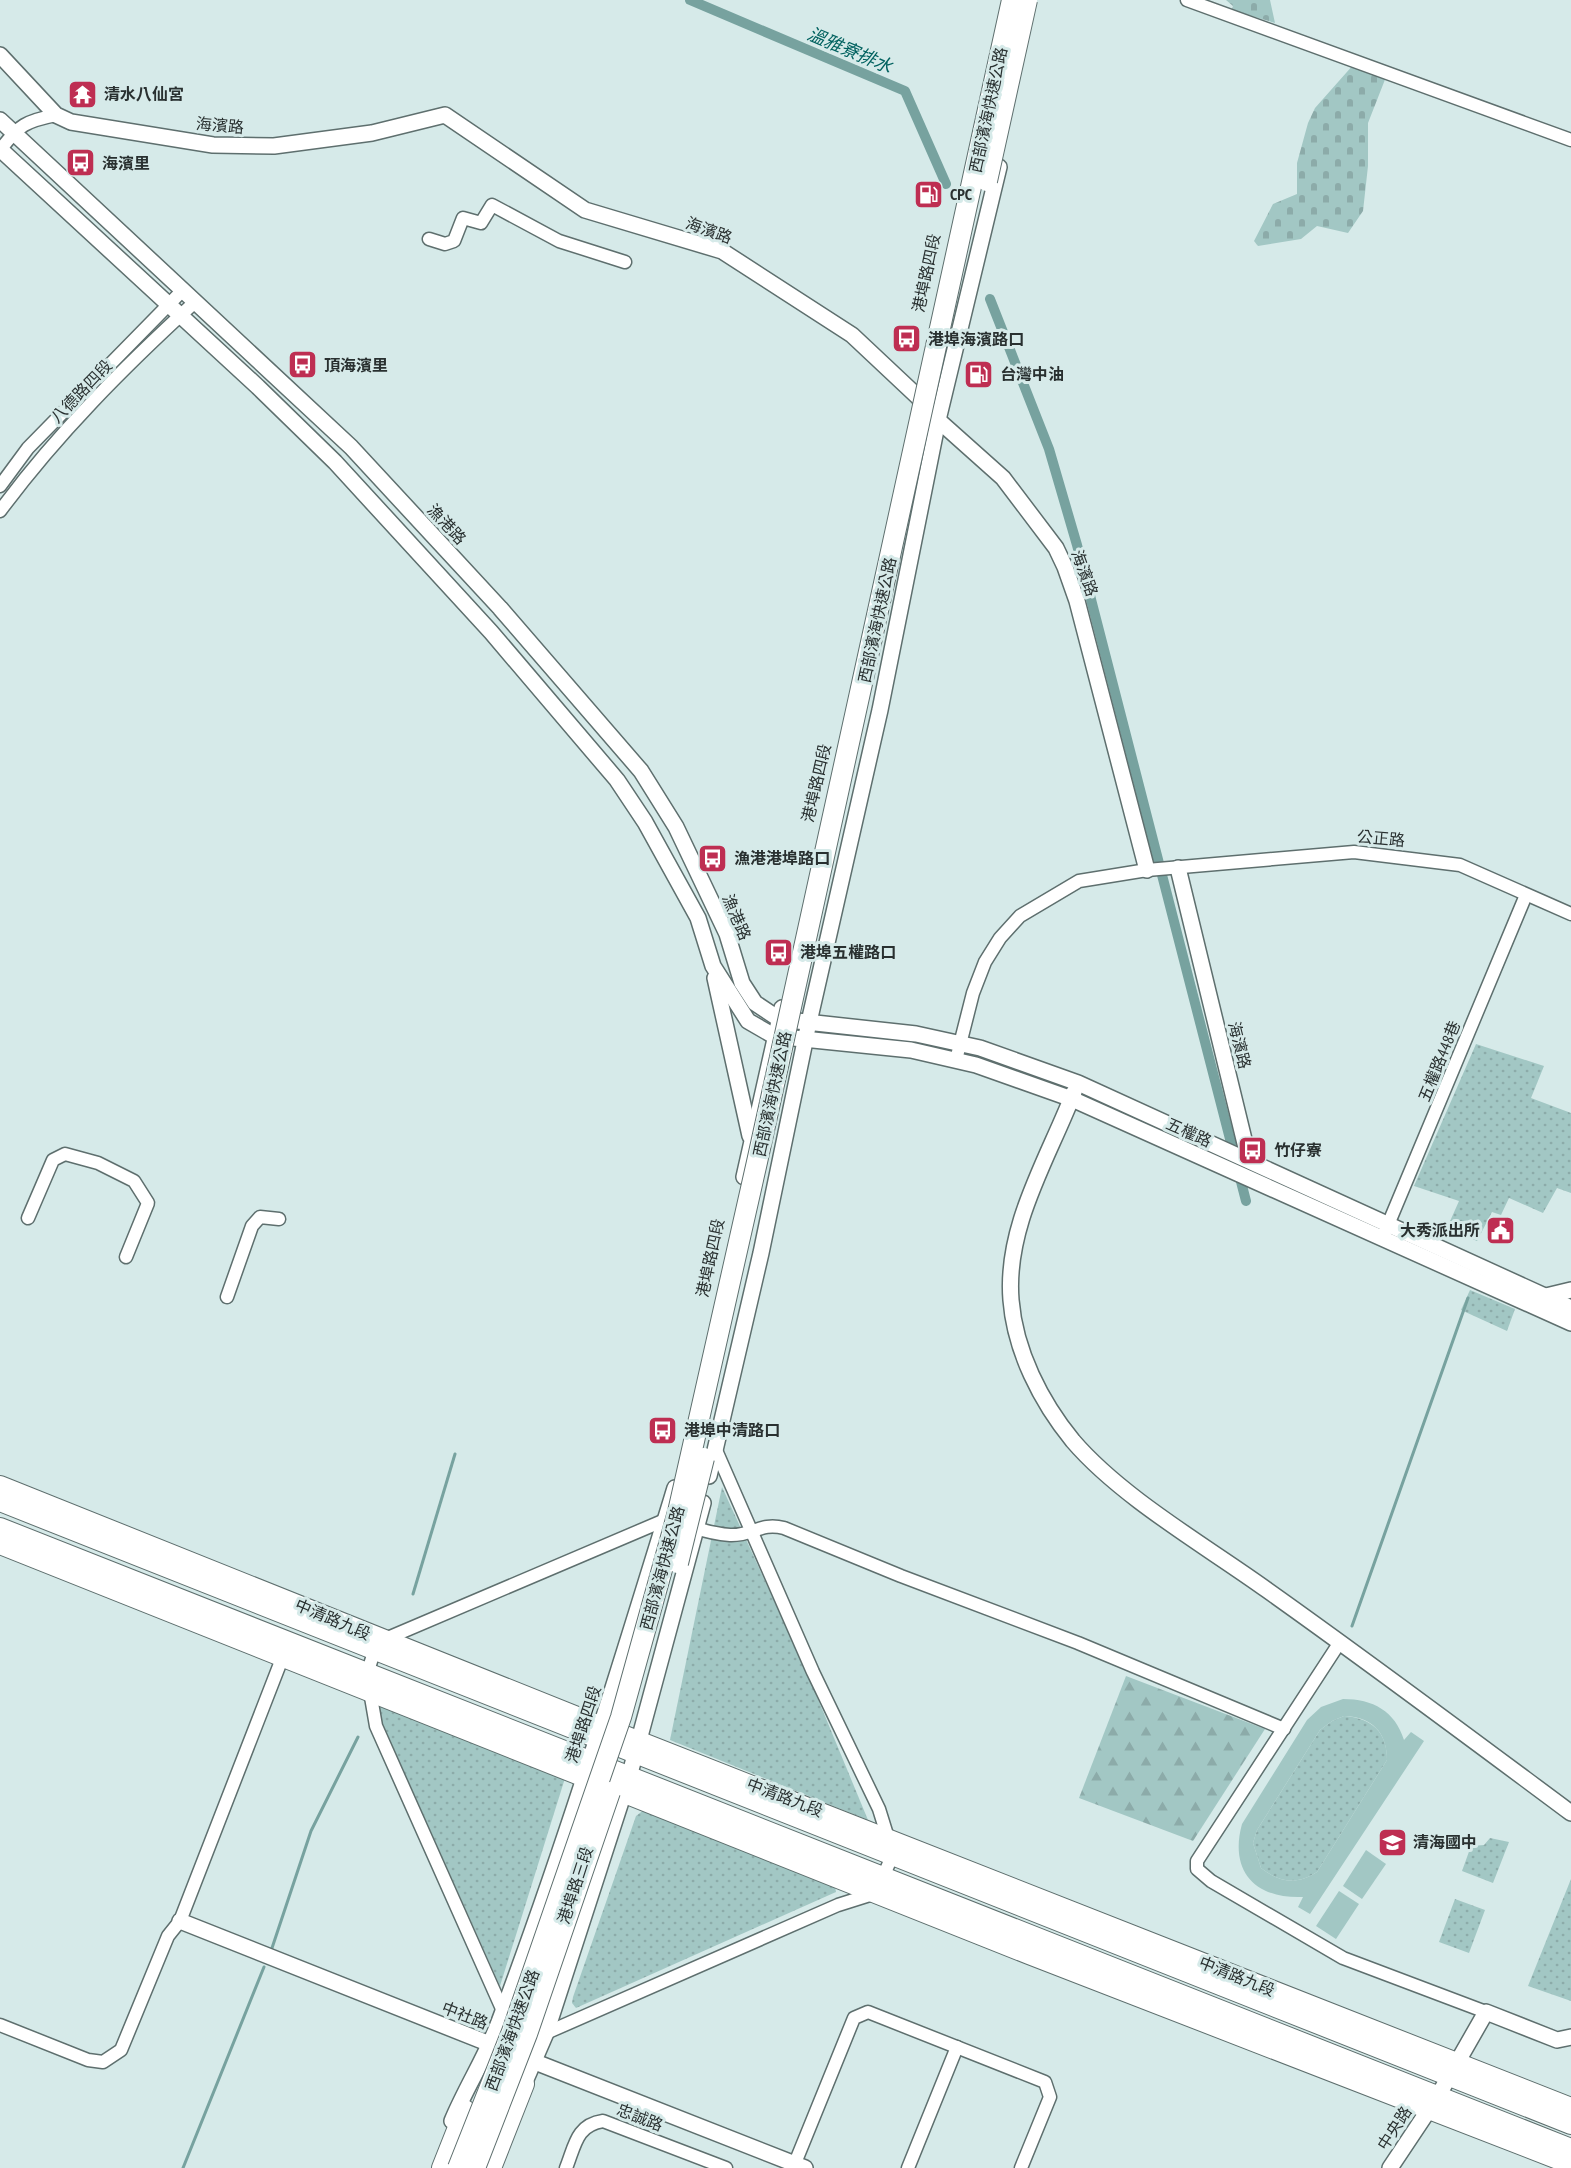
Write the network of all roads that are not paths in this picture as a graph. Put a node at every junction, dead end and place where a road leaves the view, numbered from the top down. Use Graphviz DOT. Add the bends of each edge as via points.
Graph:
graph roads {
  1 [pos="1004,0"];
  2 [pos="1012,0"];
  3 [pos="1027,0"];
  4 [pos="1037,0"];
  5 [pos="1187,0"];
  6 [pos="0,55"];
  7 [pos="56,116"];
  8 [pos="0,120"];
  9 [pos="13,132"];
  10 [pos="1571,140"];
  11 [pos="0,149"];
  12 [pos="429,239"];
  13 [pos="625,262"];
  14 [pos="182,291"];
  15 [pos="195,302"];
  16 [pos="168,303"];
  17 [pos="180,315"];
  18 [pos="918,397"];
  19 [pos="938,420"];
  20 [pos="0,486"];
  21 [pos="0,511"];
  22 [pos="1178,868"];
  23 [pos="1147,870"];
  24 [pos="1526,895"];
  25 [pos="1571,914"];
  26 [pos="713,966"];
  27 [pos="779,1019"];
  28 [pos="809,1022"];
  29 [pos="774,1036"];
  30 [pos="806,1040"];
  31 [pos="960,1044"];
  32 [pos="956,1060"];
  33 [pos="1078,1083"];
  34 [pos="1072,1099"];
  35 [pos="751,1142"];
  36 [pos="1249,1160"];
  37 [pos="28,1218"];
  38 [pos="279,1219"];
  39 [pos="1385,1232"];
  40 [pos="126,1257"];
  41 [pos="1571,1290"];
  42 [pos="227,1297"];
  43 [pos="1544,1303"];
  44 [pos="1571,1308"];
  45 [pos="1571,1323"];
  46 [pos="715,1448"];
  47 [pos="0,1486"];
  48 [pos="0,1502"];
  49 [pos="666,1520"];
  50 [pos="0,1528"];
  51 [pos="697,1529"];
  52 [pos="751,1532"];
  53 [pos="0,1544"];
  54 [pos="1340,1642"];
  55 [pos="379,1646"];
  56 [pos="283,1656"];
  57 [pos="368,1683"];
  58 [pos="1284,1729"];
  59 [pos="600,1733"];
  60 [pos="637,1748"];
  61 [pos="588,1769"];
  62 [pos="627,1784"];
  63 [pos="1571,1813"];
  64 [pos="891,1846"];
  65 [pos="880,1885"];
  66 [pos="180,1921"];
  67 [pos="503,2011"];
  68 [pos="1486,2012"];
  69 [pos="0,2025"];
  70 [pos="544,2036"];
  71 [pos="1571,2037"];
  72 [pos="490,2044"];
  73 [pos="957,2047"];
  74 [pos="484,2061"];
  75 [pos="533,2061"];
  76 [pos="1454,2069"];
  77 [pos="524,2084"];
  78 [pos="1433,2102"];
  79 [pos="1571,2108"];
  80 [pos="465,2110"];
  81 [pos="1571,2124"];
  82 [pos="1571,2149"];
  83 [pos="1571,2164"];
  84 [pos="798,2167"];
  85 [pos="434,2168"];
  86 [pos="442,2168"];
  87 [pos="450,2168"];
  88 [pos="458,2168"];
  89 [pos="475,2168"];
  90 [pos="483,2168"];
  91 [pos="491,2168"];
  92 [pos="500,2168"];
  93 [pos="566,2168"];
  94 [pos="726,2168"];
  95 [pos="908,2168"];
  96 [pos="1021,2168"];
  97 [pos="1390,2168"];
  1 -- 18 [label="street, 港埠路四段"];
  2 -- 88 [label="main road, 西部濱海快速公路, bridge" via="678,1512 621,1717 513,2029"];
  3 -- 89 [label="main road, 西部濱海快速公路, bridge" via="691,1515 632,1726 527,2034"];
  4 -- 19 [label="street"];
  5 -- 10 [label="street"];
  6 -- 7 [label="street"];
  7 -- 9 [label="street" via="29,120"];
  7 -- 18 [label="street, 海濱路" via="71,122 213,145 274,146 372,133 445,115 585,210 722,251 852,334"];
  8 -- 9 [label="street, 漁港路"];
  9 -- 11 [label="street"];
  9 -- 14 [label="street, 漁港路"];
  11 -- 16 [label="street"];
  12 -- 13 [label="street" via="445,244 454,241 463,218 481,224 492,205 559,241"];
  14 -- 15 [label="street, 漁港路"];
  14 -- 16 [label="street, 八德路四段"];
  15 -- 17 [label="street, 八德路四段"];
  15 -- 27 [label="street, 漁港路" via="351,447 500,608 641,771 676,827 727,934 742,983 755,1003"];
  16 -- 17 [label="street"];
  16 -- 20 [label="street, 八德路四段" via="28,448"];
  17 -- 21 [label="street, 八德路四段" via="38,459"];
  17 -- 26 [label="street" via="334,462 491,632 617,780 650,830 698,918"];
  18 -- 19 [label="street, 海濱路"];
  18 -- 27 [label="street, 港埠路四段"];
  19 -- 23 [label="street, 海濱路" via="1003,478 1056,548 1065,567"];
  19 -- 28 [label="street" via="880,710"];
  22 -- 23 [label="street, 公正路"];
  22 -- 24 [label="street, 公正路" via="1354,852 1460,865"];
  22 -- 36 [label="street, 海濱路"];
  23 -- 31 [label="street" via="1079,881 1020,916 985,962"];
  24 -- 25 [label="street, 公正路"];
  24 -- 39 [label="street, 五權路448巷"];
  26 -- 29 [label="street" via="748,1021"];
  26 -- 35 [label="street"];
  27 -- 28 [label="street, 五權路"];
  27 -- 29 [label="street, 港埠路四段"];
  28 -- 30 [label="street"];
  28 -- 31 [label="street, 五權路" via="916,1034"];
  29 -- 30 [label="street, 五權路"];
  29 -- 35 [label="street, 港埠路四段"];
  30 -- 32 [label="street, 五權路" via="910,1050"];
  30 -- 46 [label="street"];
  31 -- 32 [label="street"];
  31 -- 33 [label="street, 五權路" via="1004,1055"];
  32 -- 34 [label="street, 五權路" via="1002,1072"];
  33 -- 34 [label="street"];
  33 -- 36 [label="street, 五權路"];
  34 -- 39 [label="street, 五權路"];
  34 -- 54 [label="street" via="1025,1210 1011,1260 1015,1326 1032,1377 1073,1440 1110,1479"];
  35 -- 49 [label="street, 港埠路四段" via="718,1306"];
  36 -- 39 [label="street, 五權路"];
  37 -- 40 [label="street" via="53,1160 65,1154 99,1163 134,1180 148,1203"];
  38 -- 42 [label="street" via="260,1217 252,1226"];
  39 -- 43 [label="street, 五權路"];
  41 -- 43 [label="street"];
  43 -- 44 [label="street, 五權路"];
  43 -- 45 [label="street, 五權路"];
  46 -- 51 [label="street"];
  46 -- 52 [label="street"];
  47 -- 55 [label="main road, 中清路九段"];
  48 -- 55 [label="main road, 中清路九段"];
  49 -- 51 [label="street"];
  49 -- 55 [label="street"];
  49 -- 59 [label="street, 港埠路四段"];
  50 -- 57 [label="main road"];
  51 -- 52 [label="street" via="730,1535"];
  51 -- 60 [label="street"];
  52 -- 58 [label="street" via="769,1524 784,1528"];
  52 -- 64 [label="street" via="879,1809"];
  53 -- 56 [label="main road"];
  54 -- 58 [label="street"];
  54 -- 63 [label="street"];
  55 -- 57 [label="street"];
  55 -- 59 [label="main road, 中清路九段"];
  56 -- 57 [label="main road"];
  56 -- 66 [label="street"];
  57 -- 61 [label="main road"];
  57 -- 67 [label="street" via="376,1726"];
  58 -- 68 [label="street" via="1197,1861 1197,1869 1343,1958"];
  59 -- 60 [label="main road, 中清路九段"];
  59 -- 61 [label="street, 港埠路四段"];
  60 -- 62 [label="street, 港埠路三段"];
  60 -- 64 [label="main road, 中清路九段"];
  61 -- 62 [label="main road"];
  61 -- 67 [label="street, 港埠路三段"];
  62 -- 65 [label="main road"];
  62 -- 70 [label="street, 港埠路三段"];
  64 -- 65 [label="street"];
  64 -- 76 [label="main road, 中清路九段"];
  65 -- 70 [label="street"];
  65 -- 78 [label="main road" via="1179,2013"];
  66 -- 69 [label="street" via="168,1936 121,2050 103,2062 88,2060"];
  66 -- 72 [label="street, 中社路"];
  67 -- 72 [label="street, 港埠路三段"];
  68 -- 71 [label="street" via="1557,2040"];
  68 -- 76 [label="street, 中央路"];
  70 -- 75 [label="street, 港埠路三段"];
  72 -- 74 [label="street, 港埠路三段"];
  72 -- 75 [label="street, 中社路"];
  73 -- 84 [label="street" via="868,2012 857,2015"];
  73 -- 95 [label="street"];
  73 -- 96 [label="street" via="1037,2078 1049,2089 1050,2097"];
  74 -- 80 [label="street, 港埠路三段"];
  74 -- 85 [label="street, 港埠路三段" via="458,2107"];
  74 -- 87 [label="street, 港埠路三段" via="472,2112"];
  75 -- 77 [label="street, 港埠路三段"];
  75 -- 84 [label="street, 中社路"];
  75 -- 90 [label="street, 港埠路三段"];
  75 -- 92 [label="street, 港埠路三段"];
  76 -- 78 [label="street, 中央路"];
  76 -- 79 [label="main road, 中清路九段"];
  76 -- 81 [label="main road, 中清路九段"];
  77 -- 91 [label="main road"];
  78 -- 82 [label="main road"];
  78 -- 83 [label="main road"];
  78 -- 97 [label="street, 中央路"];
  80 -- 86 [label="main road"];
  93 -- 94 [label="street, 忠誠路" via="582,2130 589,2123 603,2121"];
}
